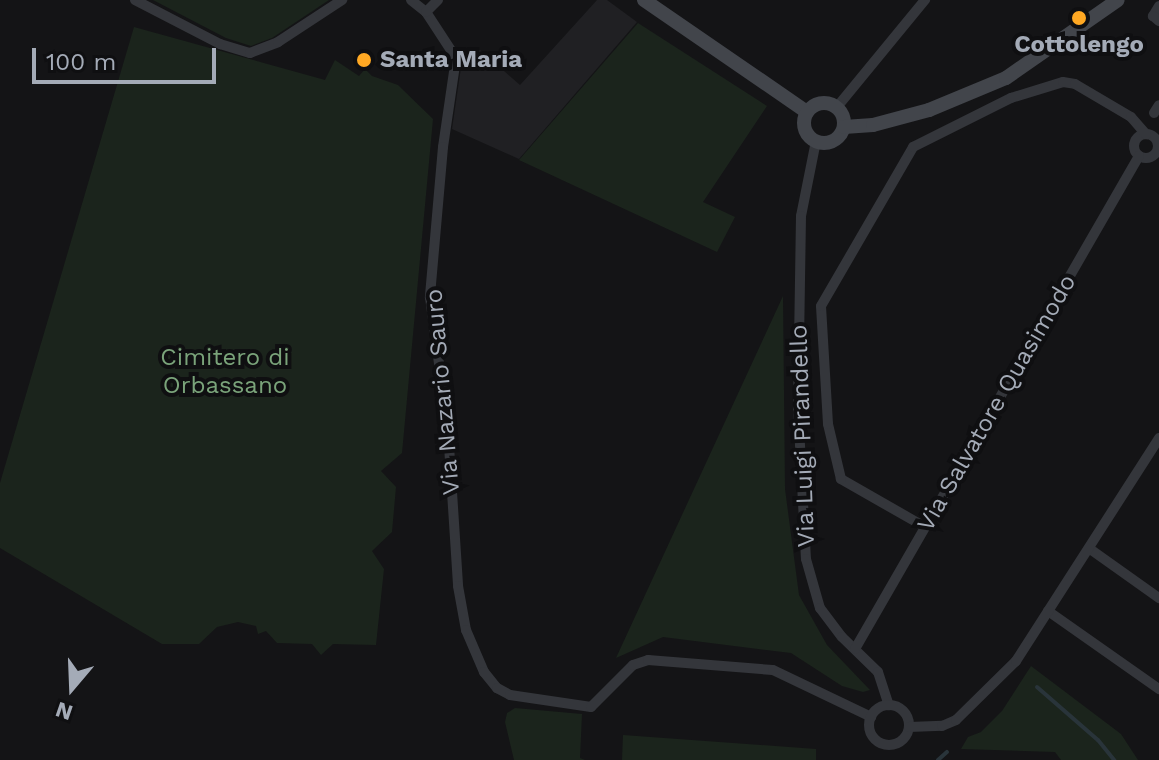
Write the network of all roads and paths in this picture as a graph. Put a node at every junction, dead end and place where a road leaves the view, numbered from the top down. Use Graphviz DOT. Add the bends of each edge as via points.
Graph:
graph roads {
  1 [pos="135,0"];
  2 [pos="342,0"];
  3 [pos="438,0"];
  4 [pos="644,0"];
  5 [pos="925,0"];
  6 [pos="1118,0"];
  7 [pos="416,1"];
  8 [pos="1159,6"];
  9 [pos="426,12"];
  10 [pos="1159,21"];
  11 [pos="837,107"];
  12 [pos="807,112"];
  13 [pos="844,127"];
  14 [pos="1146,134"];
  15 [pos="816,141"];
  16 [pos="1158,144"];
  17 [pos="1139,156"];
  18 [pos="1159,438"];
  19 [pos="925,527"];
  20 [pos="1090,549"];
  21 [pos="1159,598"];
  22 [pos="1048,611"];
  23 [pos="855,649"];
  24 [pos="1159,689"];
  25 [pos="889,705"];
  26 [pos="871,717"];
  27 [pos="909,727"];
  1 -- 2 [label="street" via="220,44 250,53 278,42"];
  3 -- 9 [label="street"];
  4 -- 12 [label="street"];
  5 -- 11 [label="street"];
  6 -- 13 [label="street" via="1006,78 929,110"];
  7 -- 9 [label="street, Via Nazario Sauro"];
  8 -- 10 [label="street" via="1153,16"];
  9 -- 26 [label="street, Via Nazario Sauro" via="456,58 430,297 448,430 458,586 478,662 502,692 591,707 633,665 665,661 784,672"];
  11 -- 12 [label="street" via="818,103"];
  11 -- 13 [label="street"];
  12 -- 15 [label="street" via="805,130"];
  13 -- 15 [label="street" via="830,142"];
  14 -- 16 [label="street, Via Salvatore Quasimodo"];
  14 -- 17 [label="street, Via Salvatore Quasimodo" via="1134,143"];
  14 -- 19 [label="street" via="1131,117 1063,82 1011,98 913,147 821,306 828,424 841,479"];
  15 -- 23 [label="street, Via Luigi Pirandello" via="801,216 799,479 812,587 831,624"];
  16 -- 17 [label="street, Via Salvatore Quasimodo" via="1151,157"];
  17 -- 19 [label="street, Via Salvatore Quasimodo"];
  18 -- 20 [label="street"];
  19 -- 23 [label="street, Via Salvatore Quasimodo"];
  20 -- 21 [label="street"];
  20 -- 22 [label="street"];
  22 -- 24 [label="street"];
  22 -- 27 [label="street" via="1016,661 965,714 942,726"];
  23 -- 25 [label="street, Via Luigi Pirandello" via="878,672"];
  25 -- 26 [label="street"];
  25 -- 27 [label="street" via="904,712"];
  26 -- 27 [label="street" via="871,734 884,745 901,742"];
}
